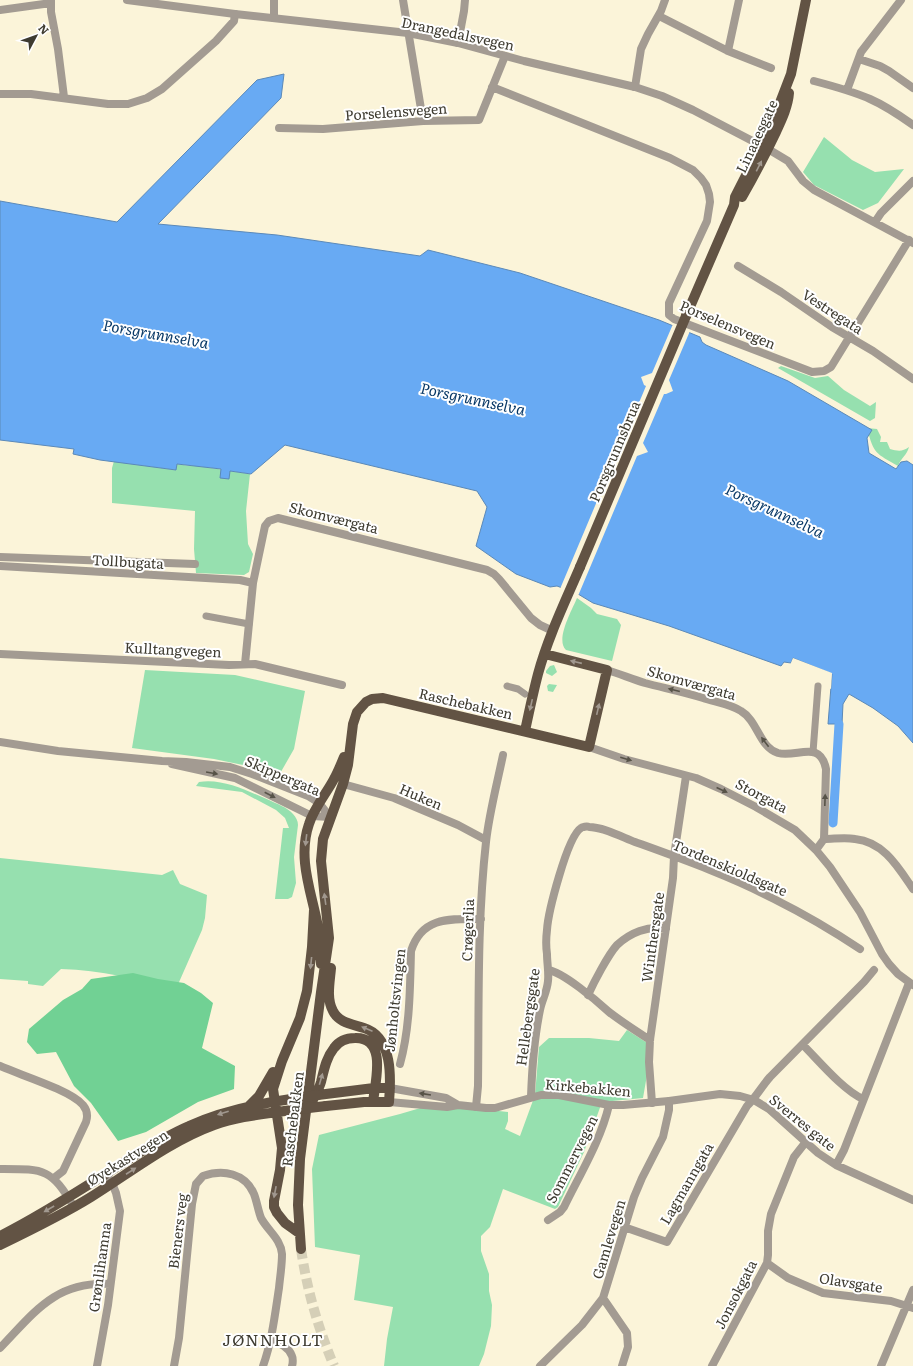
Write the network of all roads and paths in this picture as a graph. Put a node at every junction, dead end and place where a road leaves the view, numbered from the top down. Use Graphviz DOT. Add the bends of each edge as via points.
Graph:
graph roads {
  1 [pos="127,0"];
  2 [pos="274,0"];
  3 [pos="402,0"];
  4 [pos="465,0"];
  5 [pos="664,0"];
  6 [pos="739,0"];
  7 [pos="806,0"];
  8 [pos="900,0"];
  9 [pos="51,2"];
  10 [pos="0,10"];
  11 [pos="235,14"];
  12 [pos="659,16"];
  13 [pos="274,18"];
  14 [pos="408,33"];
  15 [pos="458,43"];
  16 [pos="728,51"];
  17 [pos="505,56"];
  18 [pos="859,59"];
  19 [pos="771,68"];
  20 [pos="814,81"];
  21 [pos="492,87"];
  22 [pos="635,88"];
  23 [pos="913,88"];
  24 [pos="847,90"];
  25 [pos="0,94"];
  26 [pos="64,97"];
  27 [pos="423,121"];
  28 [pos="913,125"];
  29 [pos="279,128"];
  30 [pos="765,147"];
  31 [pos="913,180"];
  32 [pos="875,222"];
  33 [pos="911,241"];
  34 [pos="738,266"];
  35 [pos="686,316"];
  36 [pos="850,338"];
  37 [pos="913,379"];
  38 [pos="0,557"];
  39 [pos="195,564"];
  40 [pos="0,566"];
  41 [pos="253,583"];
  42 [pos="206,616"];
  43 [pos="249,624"];
  44 [pos="553,631"];
  45 [pos="0,654"];
  46 [pos="545,654"];
  47 [pos="245,664"];
  48 [pos="607,670"];
  49 [pos="342,685"];
  50 [pos="507,686"];
  51 [pos="818,686"];
  52 [pos="525,694"];
  53 [pos="525,731"];
  54 [pos="0,742"];
  55 [pos="350,742"];
  56 [pos="589,747"];
  57 [pos="813,752"];
  58 [pos="503,755"];
  59 [pos="162,762"];
  60 [pos="686,776"];
  61 [pos="343,784"];
  62 [pos="319,803"];
  63 [pos="312,816"];
  64 [pos="330,817"];
  65 [pos="581,828"];
  66 [pos="824,839"];
  67 [pos="486,840"];
  68 [pos="816,850"];
  69 [pos="674,856"];
  70 [pos="913,889"];
  71 [pos="314,910"];
  72 [pos="480,920"];
  73 [pos="666,930"];
  74 [pos="330,938"];
  75 [pos="860,949"];
  76 [pos="548,970"];
  77 [pos="874,970"];
  78 [pos="911,984"];
  79 [pos="321,992"];
  80 [pos="588,994"];
  81 [pos="650,1040"];
  82 [pos="803,1044"];
  83 [pos="282,1061"];
  84 [pos="400,1064"];
  85 [pos="0,1066"];
  86 [pos="374,1088"];
  87 [pos="390,1088"];
  88 [pos="740,1096"];
  89 [pos="531,1097"];
  90 [pos="754,1100"];
  91 [pos="863,1100"];
  92 [pos="274,1101"];
  93 [pos="669,1101"];
  94 [pos="373,1102"];
  95 [pos="389,1102"];
  96 [pos="652,1103"];
  97 [pos="458,1104"];
  98 [pos="609,1105"];
  99 [pos="249,1106"];
  100 [pos="476,1107"];
  101 [pos="277,1112"];
  102 [pos="306,1114"];
  103 [pos="806,1143"];
  104 [pos="836,1165"];
  105 [pos="0,1169"];
  106 [pos="106,1174"];
  107 [pos="54,1178"];
  108 [pos="112,1183"];
  109 [pos="68,1197"];
  110 [pos="913,1200"];
  111 [pos="74,1207"];
  112 [pos="548,1220"];
  113 [pos="624,1227"];
  114 [pos="299,1233"];
  115 [pos="0,1236"];
  116 [pos="0,1245"];
  117 [pos="301,1249"];
  118 [pos="767,1262"];
  119 [pos="110,1284"];
  120 [pos="913,1290"];
  121 [pos="603,1298"];
  122 [pos="910,1307"];
  123 [pos="270,1340"];
  124 [pos="0,1348"];
  125 [pos="97,1366"];
  126 [pos="174,1366"];
  127 [pos="263,1366"];
  128 [pos="292,1366"];
  129 [pos="540,1366"];
  130 [pos="622,1366"];
  131 [pos="712,1366"];
  132 [pos="882,1366"];
  1 -- 11 [label="street, Drangedalsvegen"];
  2 -- 13 [label="street"];
  3 -- 14 [label="street"];
  4 -- 15 [label="street"];
  5 -- 12 [label="street"];
  6 -- 16 [label="street"];
  7 -- 30 [label="main road, Linaaesgate" via="791,74"];
  8 -- 18 [label="street" via="861,52"];
  9 -- 10 [label="street"];
  9 -- 26 [label="street"];
  11 -- 13 [label="street, Drangedalsvegen"];
  11 -- 26 [label="street" via="234,21 216,41 162,89 146,98 128,104 108,104"];
  12 -- 16 [label="street"];
  12 -- 22 [label="street" via="641,49"];
  13 -- 14 [label="street, Drangedalsvegen"];
  14 -- 15 [label="street, Drangedalsvegen"];
  14 -- 27 [label="street"];
  15 -- 17 [label="street, Drangedalsvegen"];
  16 -- 19 [label="street"];
  17 -- 21 [label="street, Porselensvegen"];
  17 -- 22 [label="street, Drangedalsvegen"];
  18 -- 23 [label="street" via="890,71"];
  18 -- 24 [label="street"];
  20 -- 24 [label="street"];
  21 -- 27 [label="street, Porselensvegen" via="480,120"];
  21 -- 36 [label="street, Porselensvegen" via="670,158 693,170 701,178 709,194 709,213 668,303 670,315 674,319 812,372 824,371 831,367"];
  22 -- 30 [label="street, Drangedalsvegen" via="662,96 693,110"];
  24 -- 28 [label="street" via="871,99"];
  25 -- 26 [label="street"];
  27 -- 29 [label="street, Porselensvegen" via="323,129"];
  30 -- 32 [label="street, Drangedalsvegen" via="788,161 803,181 814,190"];
  30 -- 35 [label="main road, Linaaesgate" via="735,197 734,206"];
  31 -- 32 [label="street"];
  32 -- 33 [label="street, Drangedalsvegen"];
  33 -- 36 [label="street, Porselensvegen"];
  34 -- 36 [label="street, Vestregata"];
  35 -- 44 [label="main road, Porsgrunnsbrua, bridge"];
  36 -- 37 [label="street, Vestregata"];
  38 -- 39 [label="street"];
  40 -- 41 [label="street, Tollbugata" via="240,580"];
  41 -- 43 [label="street, Skomværgata"];
  41 -- 44 [label="street, Skomværgata" via="265,526 269,521 278,518 487,570 494,574 531,618"];
  42 -- 43 [label="street"];
  43 -- 47 [label="street, Skomværgata"];
  44 -- 46 [label="main road"];
  45 -- 47 [label="street, Kulltangvegen"];
  48 -- 46 [label="main road, Skomværgata, one-way"];
  46 -- 53 [label="main road, Raschebakken, one-way"];
  47 -- 49 [label="street, Kulltangvegen" via="256,664"];
  56 -- 48 [label="main road, one-way"];
  57 -- 48 [label="street, Skomværgata, one-way" via="779,753 768,746 753,721 738,709"];
  50 -- 52 [label="street"];
  51 -- 57 [label="street"];
  53 -- 55 [label="main road, Raschebakken" via="377,698 366,702 357,712"];
  53 -- 56 [label="main road, Storgata"];
  54 -- 59 [label="street, Skippergata"];
  55 -- 61 [label="main road, Raschebakken"];
  55 -- 62 [label="main road, Raschebakken" via="339,771"];
  56 -- 60 [label="street, Storgata, one-way"];
  66 -- 57 [label="street, one-way" via="826,769 822,758"];
  58 -- 67 [label="street, Crøgerlia"];
  59 -- 62 [label="street, Skippergata" via="230,767 266,779"];
  59 -- 63 [label="street, Skippergata, one-way" via="235,778"];
  60 -- 68 [label="street, Storgata, one-way" via="721,789 756,807 795,830"];
  60 -- 69 [label="street, Winthersgate"];
  61 -- 64 [label="main road, Raschebakken"];
  61 -- 67 [label="street, Huken" via="394,798 458,825"];
  62 -- 63 [label="main road, Raschebakken"];
  62 -- 64 [label="street, Skippergata"];
  63 -- 64 [label="street, Skippergata"];
  63 -- 71 [label="main road, Raschebakken, one-way" via="306,835 304,857"];
  74 -- 64 [label="main road, Raschebakken, one-way" via="321,853"];
  65 -- 69 [label="street, Tordenskioldsgate" via="590,826"];
  65 -- 76 [label="street, Hellebergsgate" via="570,846 550,910 546,954"];
  66 -- 68 [label="street"];
  66 -- 70 [label="street" via="855,838 882,849"];
  67 -- 72 [label="street, Crøgerlia"];
  68 -- 78 [label="street, Storgata" via="857,907 882,954 898,974"];
  69 -- 73 [label="street, Winthersgate"];
  69 -- 75 [label="street, Tordenskioldsgate" via="774,898"];
  71 -- 79 [label="main road, Raschebakken" via="320,941"];
  71 -- 83 [label="main road, one-way" via="307,991 298,1024"];
  72 -- 84 [label="street, Jønholtsvingen" via="442,921 429,925 414,942 411,951 404,1049"];
  72 -- 100 [label="street, Crøgerlia"];
  73 -- 80 [label="street" via="659,928 638,931 620,942 612,951"];
  73 -- 81 [label="street, Winthersgate"];
  74 -- 79 [label="main road, Raschebakken"];
  87 -- 74 [label="main road, one-way" via="387,1056 382,1042 366,1028 342,1021 331,1007"];
  76 -- 80 [label="street" via="553,970"];
  76 -- 89 [label="street, Hellebergsgate" via="546,992 540,1008"];
  77 -- 82 [label="street"];
  78 -- 91 [label="street"];
  79 -- 102 [label="main road, Raschebakken"];
  80 -- 81 [label="street"];
  81 -- 96 [label="street, Winthersgate"];
  82 -- 90 [label="street" via="770,1077"];
  82 -- 91 [label="street" via="843,1085"];
  83 -- 92 [label="main road" via="273,1089"];
  83 -- 99 [label="main road" via="259,1096"];
  85 -- 107 [label="street" via="65,1093 82,1104 86,1110 87,1118 63,1171"];
  86 -- 87 [label="main road, Øyekastvegen"];
  86 -- 92 [label="main road, Øyekastvegen, bridge"];
  86 -- 94 [label="main road"];
  102 -- 86 [label="main road, one-way" via="320,1084 327,1060 336,1045 345,1040 360,1038 375,1050 378,1065"];
  87 -- 95 [label="main road"];
  97 -- 87 [label="street, Kirkebakken, one-way" via="440,1097"];
  88 -- 90 [label="street, Sverres gate"];
  88 -- 93 [label="street, Kirkebakken" via="720,1094"];
  89 -- 98 [label="street, Kirkebakken" via="550,1094"];
  89 -- 100 [label="street, Kirkebakken" via="495,1108"];
  90 -- 103 [label="street, Sverres gate" via="772,1112"];
  90 -- 113 [label="street, Lagmanngata" via="747,1106 668,1242"];
  91 -- 104 [label="street"];
  92 -- 99 [label="main road, Øyekastvegen"];
  92 -- 101 [label="main road"];
  93 -- 96 [label="street, Kirkebakken"];
  93 -- 113 [label="street, Gamlevegen" via="663,1137 642,1178"];
  94 -- 95 [label="main road, Øyekastvegen"];
  94 -- 101 [label="main road, Øyekastvegen, bridge"];
  95 -- 97 [label="street, Kirkebakken" via="447,1107"];
  96 -- 98 [label="street, Kirkebakken"];
  97 -- 100 [label="street, Kirkebakken"];
  98 -- 112 [label="street, Sommervegen" via="601,1133 564,1206"];
  99 -- 106 [label="main road, Øyekastvegen, one-way" via="188,1126"];
  108 -- 101 [label="main road, Øyekastvegen, one-way" via="178,1141 208,1127 248,1116"];
  101 -- 114 [label="main road, one-way" via="282,1148 274,1207 285,1223"];
  102 -- 114 [label="main road, Raschebakken" via="299,1175"];
  103 -- 104 [label="street, Sverres gate"];
  103 -- 118 [label="street, Jonsokgata" via="794,1157 771,1214"];
  104 -- 110 [label="street, Sverres gate"];
  105 -- 107 [label="street" via="35,1170"];
  106 -- 108 [label="street, Grønlihamna"];
  106 -- 109 [label="main road, Øyekastvegen"];
  107 -- 109 [label="street"];
  108 -- 111 [label="main road, Øyekastvegen"];
  108 -- 119 [label="street, Grønlihamna" via="120,1211"];
  109 -- 111 [label="street"];
  109 -- 115 [label="main road, Øyekastvegen, one-way"];
  111 -- 116 [label="main road, Øyekastvegen"];
  113 -- 121 [label="street, Gamlevegen"];
  114 -- 117 [label="main road, Raschebakken"];
  118 -- 122 [label="street, Olavsgate" via="788,1278 823,1294 891,1301"];
  118 -- 131 [label="street, Jonsokgata"];
  119 -- 124 [label="street" via="92,1283 58,1294 38,1309"];
  119 -- 125 [label="street, Grønlihamna"];
  120 -- 122 [label="street"];
  121 -- 129 [label="street, Gamlevegen" via="582,1325"];
  121 -- 130 [label="street" via="627,1333 628,1347"];
  122 -- 132 [label="street"];
  123 -- 126 [label="street, Bieners veg" via="276,1311 282,1253 280,1244 261,1217 254,1193 243,1178 226,1172 208,1174 198,1180 192,1204"];
  123 -- 127 [label="street"];
  123 -- 128 [label="street" via="282,1344 287,1349 292,1356"];
}
